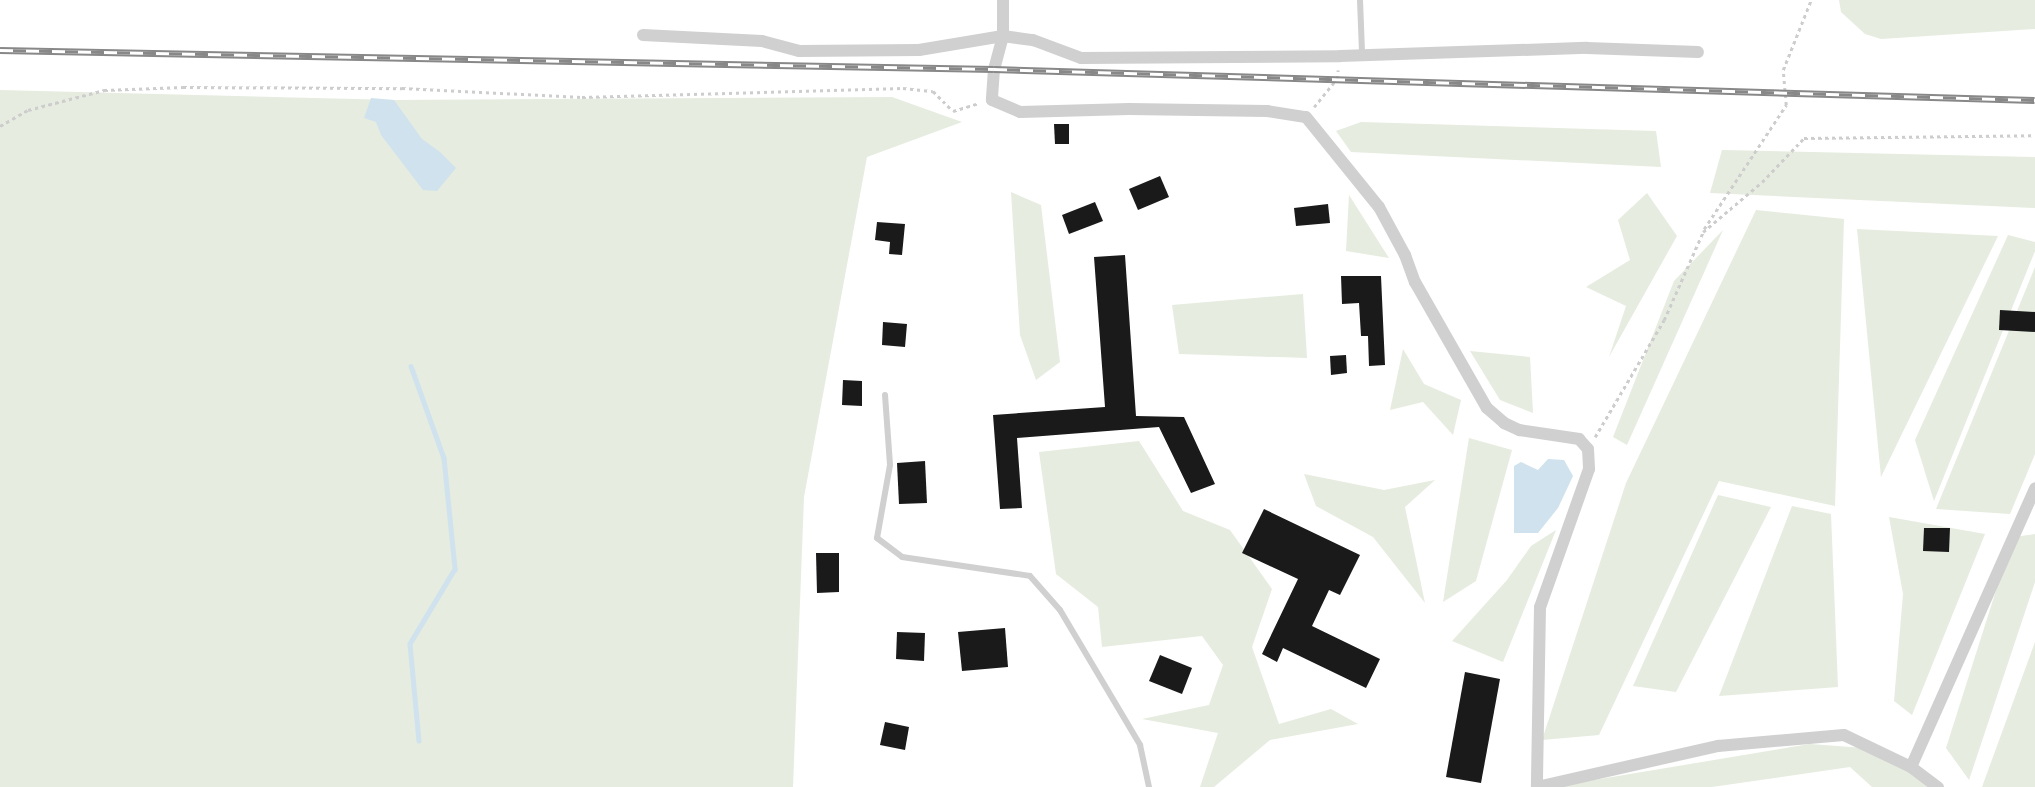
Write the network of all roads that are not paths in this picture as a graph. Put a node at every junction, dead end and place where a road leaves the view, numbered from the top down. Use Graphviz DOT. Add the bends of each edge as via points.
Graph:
graph roads {
  1 [pos="1003,0"];
  2 [pos="1360,0"];
  3 [pos="643,35"];
  4 [pos="1003,36"];
  5 [pos="1698,52"];
  6 [pos="1362,53"];
  7 [pos="884,395"];
  8 [pos="2035,488"];
  9 [pos="1911,767"];
  10 [pos="1149,787"];
  11 [pos="1536,787"];
  12 [pos="1938,787"];
  1 -- 4 [label="street"];
  2 -- 6 [label="lane"];
  3 -- 4 [label="street" via="762,41 799,51 919,50"];
  4 -- 6 [label="street" via="1033,40 1081,58"];
  4 -- 11 [label="street" via="992,100 1020,112 1129,109 1306,117 1379,207 1415,282 1487,408 1504,424 1579,439 1588,449 1589,469 1540,607"];
  5 -- 6 [label="street" via="1587,48"];
  7 -- 10 [label="lane" via="890,465 877,538 902,557 1030,576 1060,610 1140,745"];
  8 -- 9 [label="street"];
  9 -- 11 [label="street" via="1844,735 1718,746"];
  9 -- 12 [label="street"];
}
